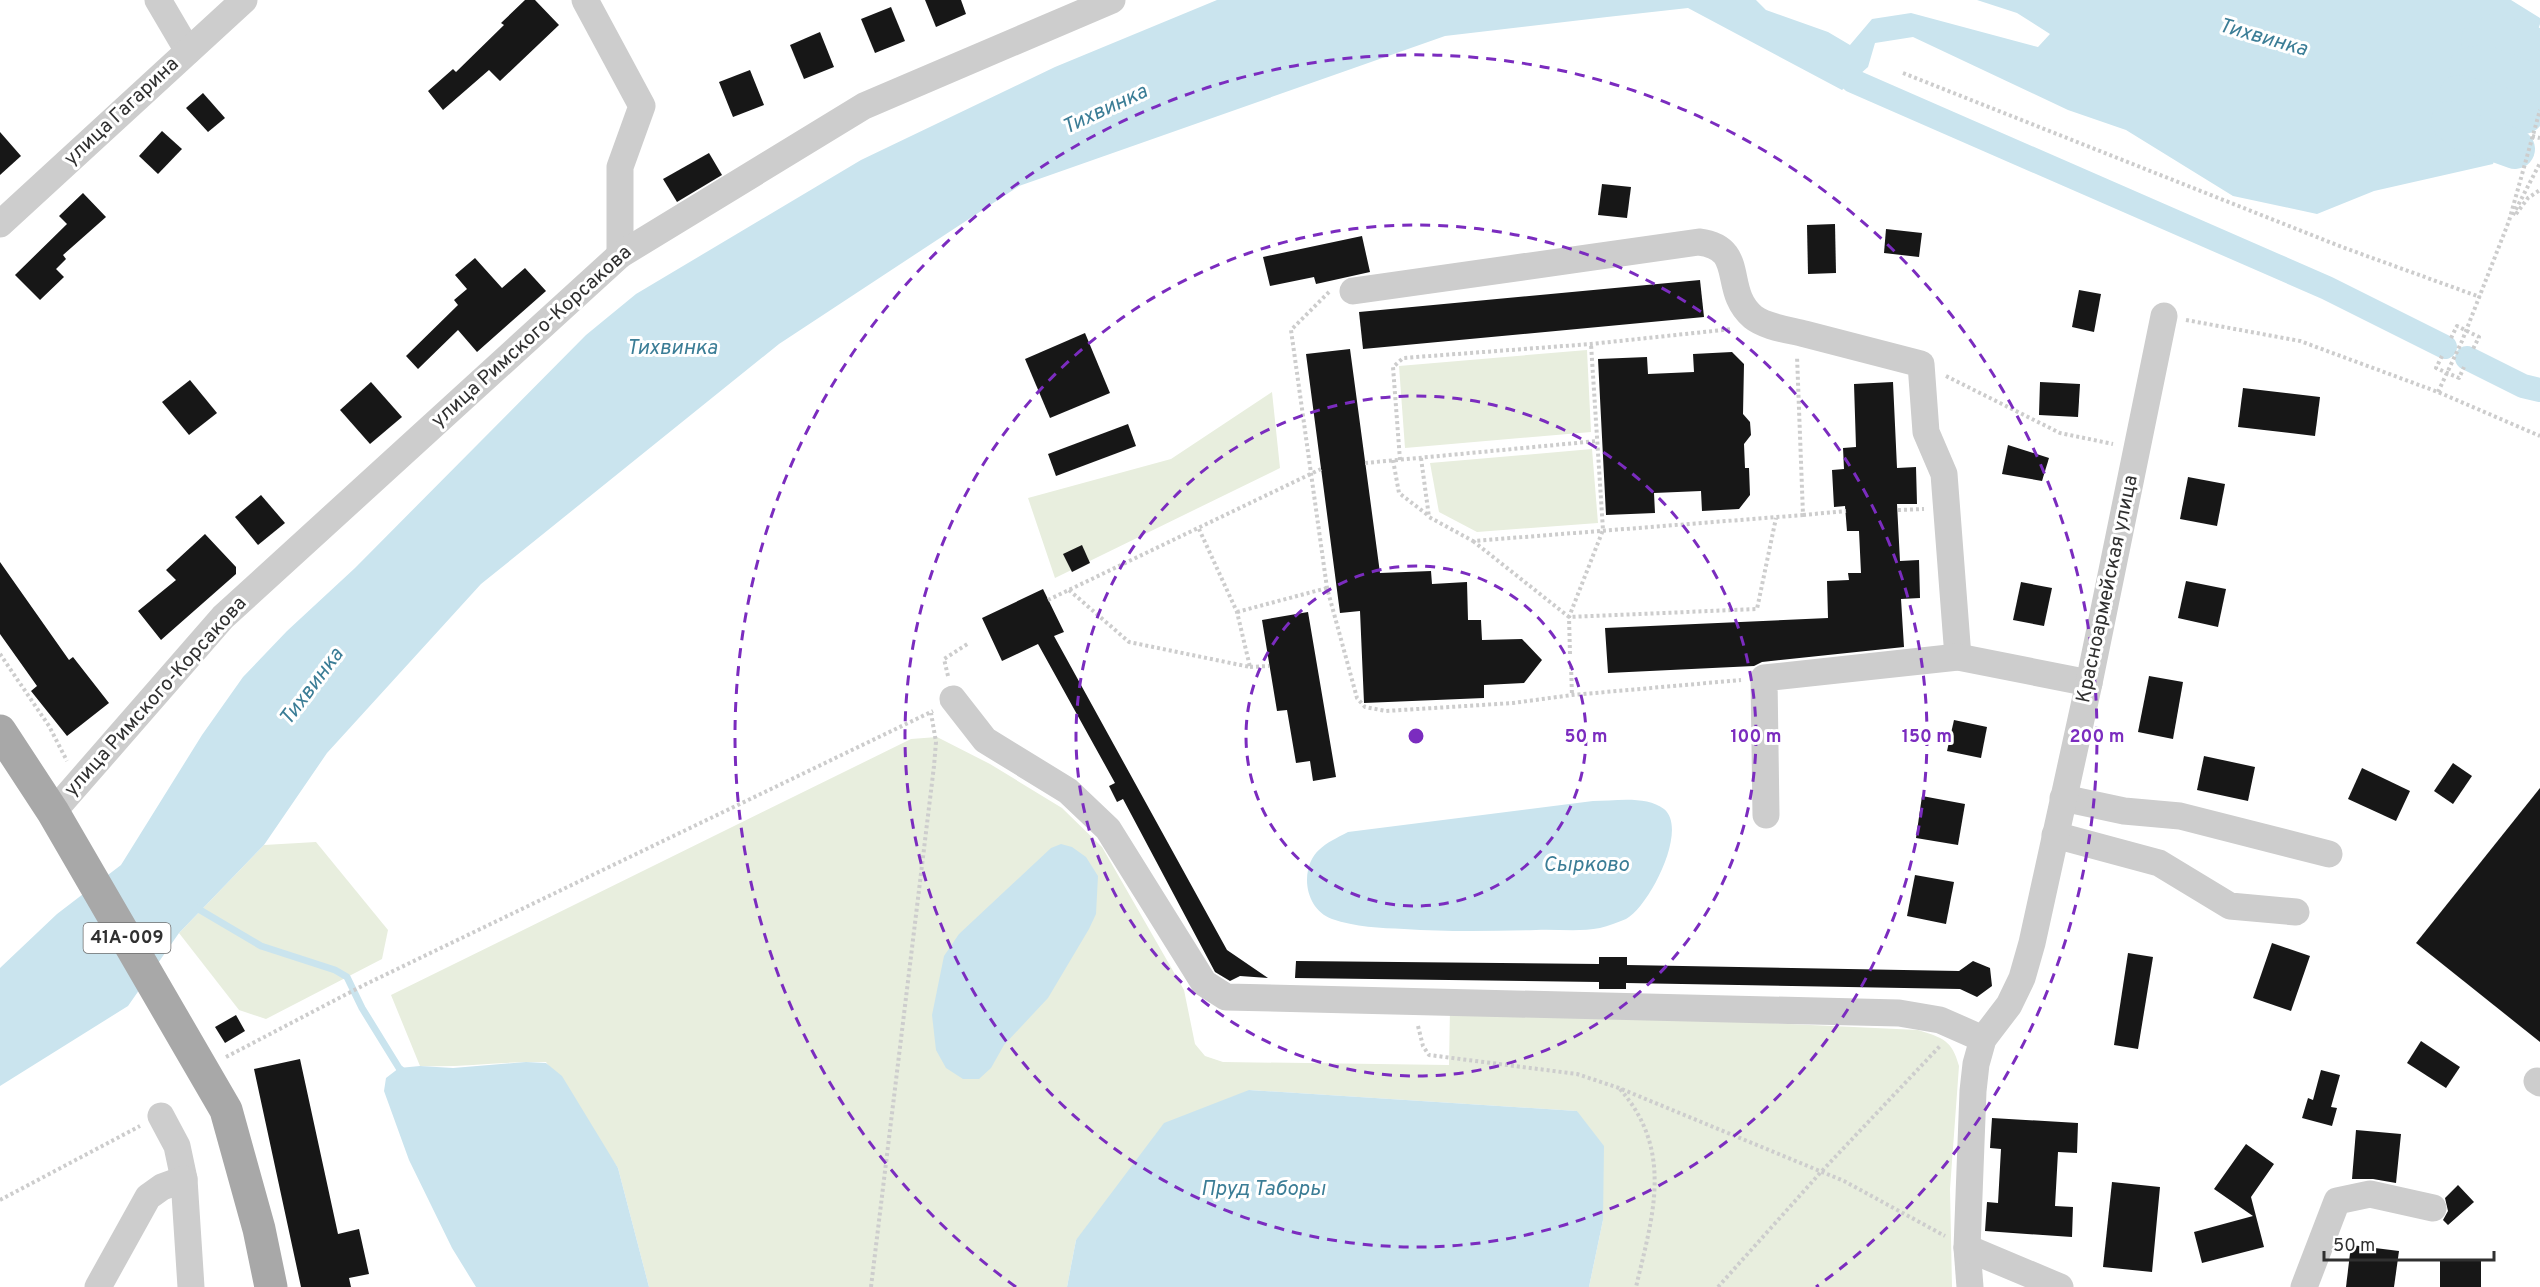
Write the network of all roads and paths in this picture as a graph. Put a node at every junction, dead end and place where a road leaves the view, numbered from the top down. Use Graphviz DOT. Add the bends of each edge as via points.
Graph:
graph roads {
  1 [pos="158,0"];
  2 [pos="243,0"];
  3 [pos="585,0"];
  4 [pos="1112,0"];
  5 [pos="188,51"];
  6 [pos="1902,72"];
  7 [pos="2540,110"];
  8 [pos="2532,136"];
  9 [pos="2540,138"];
  10 [pos="2540,163"];
  11 [pos="2540,190"];
  12 [pos="2,219"];
  13 [pos="2509,221"];
  14 [pos="620,255"];
  15 [pos="1341,291"];
  16 [pos="2480,297"];
  17 [pos="2164,316"];
  18 [pos="1754,317"];
  19 [pos="2197,322"];
  20 [pos="1796,331"];
  21 [pos="2466,331"];
  22 [pos="2451,338"];
  23 [pos="1591,344"];
  24 [pos="2473,349"];
  25 [pos="2442,356"];
  26 [pos="1921,364"];
  27 [pos="2464,367"];
  28 [pos="2447,373"];
  29 [pos="2439,392"];
  30 [pos="2540,436"];
  31 [pos="1598,441"];
  32 [pos="2137,448"];
  33 [pos="1421,458"];
  34 [pos="1393,460"];
  35 [pos="1400,460"];
  36 [pos="1365,463"];
  37 [pos="1321,469"];
  38 [pos="1312,472"];
  39 [pos="1846,511"];
  40 [pos="1803,515"];
  41 [pos="1429,516"];
  42 [pos="1776,518"];
  43 [pos="1199,529"];
  44 [pos="1603,530"];
  45 [pos="1473,541"];
  46 [pos="1327,588"];
  47 [pos="1069,590"];
  48 [pos="1048,600"];
  49 [pos="1237,612"];
  50 [pos="1569,617"];
  51 [pos="969,643"];
  52 [pos="0,654"];
  53 [pos="1570,654"];
  54 [pos="1958,657"];
  55 [pos="944,659"];
  56 [pos="1269,666"];
  57 [pos="1571,666"];
  58 [pos="1250,667"];
  59 [pos="1764,678"];
  60 [pos="2089,683"];
  61 [pos="1572,695"];
  62 [pos="942,705"];
  63 [pos="0,731"];
  64 [pos="75,785"];
  65 [pos="2063,798"];
  66 [pos="53,812"];
  67 [pos="1766,815"];
  68 [pos="2055,835"];
  69 [pos="2329,854"];
  70 [pos="2296,912"];
  71 [pos="1412,1000"];
  72 [pos="1957,1028"];
  73 [pos="1983,1039"];
  74 [pos="226,1057"];
  75 [pos="1619,1088"];
  76 [pos="161,1116"];
  77 [pos="1821,1172"];
  78 [pos="184,1179"];
  79 [pos="0,1200"];
  80 [pos="2433,1208"];
  81 [pos="1967,1248"];
  82 [pos="98,1287"];
  83 [pos="191,1287"];
  84 [pos="271,1287"];
  85 [pos="871,1287"];
  86 [pos="1636,1287"];
  87 [pos="1718,1287"];
  88 [pos="1970,1287"];
  89 [pos="2060,1287"];
  90 [pos="2304,1287"];
  1 -- 5 [label="street"];
  2 -- 5 [label="street, улица Гагарина"];
  3 -- 14 [label="street" via="642,106 620,167"];
  4 -- 14 [label="street, улица Римского-Корсакова" via="864,106"];
  5 -- 12 [label="street, улица Гагарина"];
  6 -- 16 [label="path" via="2342,247"];
  7 -- 8 [label="path"];
  8 -- 9 [label="path"];
  8 -- 13 [label="path"];
  10 -- 13 [label="path"];
  11 -- 13 [label="path"];
  13 -- 16 [label="path"];
  14 -- 64 [label="street, улица Римского-Корсакова" via="223,617"];
  15 -- 18 [label="street" via="1699,242 1715,244 1727,254 1738,299"];
  15 -- 38 [label="path" via="1291,330"];
  16 -- 21 [label="path"];
  17 -- 32 [label="street, Красноармейская улица"];
  18 -- 20 [label="street"];
  18 -- 23 [label="path" via="1744,326 1727,331"];
  19 -- 29 [label="path" via="2300,340"];
  20 -- 26 [label="street"];
  20 -- 40 [label="path"];
  21 -- 22 [label="path" via="2457,326"];
  21 -- 24 [label="path" via="2479,337"];
  21 -- 28 [label="path"];
  23 -- 31 [label="path"];
  23 -- 35 [label="path" via="1403,358 1396,362 1393,367"];
  25 -- 28 [label="path" via="2436,368"];
  26 -- 32 [label="path" via="2060,433"];
  26 -- 54 [label="street" via="1926,432 1944,474"];
  27 -- 28 [label="path" via="2459,378"];
  28 -- 29 [label="path"];
  29 -- 30 [label="path"];
  31 -- 33 [label="path"];
  31 -- 44 [label="path"];
  32 -- 60 [label="street, Красноармейская улица"];
  33 -- 35 [label="path"];
  33 -- 41 [label="path"];
  34 -- 35 [label="path"];
  34 -- 36 [label="path"];
  34 -- 41 [label="path" via="1399,493"];
  37 -- 38 [label="path"];
  38 -- 43 [label="path"];
  38 -- 46 [label="path"];
  39 -- 40 [label="path"];
  40 -- 42 [label="path"];
  41 -- 45 [label="path"];
  42 -- 44 [label="path"];
  42 -- 50 [label="path" via="1757,609"];
  43 -- 47 [label="path"];
  43 -- 49 [label="path"];
  44 -- 45 [label="path"];
  44 -- 50 [label="path"];
  45 -- 50 [label="path"];
  46 -- 49 [label="path"];
  46 -- 61 [label="path" via="1357,698 1365,707 1386,711"];
  47 -- 48 [label="path"];
  47 -- 58 [label="path" via="1129,642"];
  49 -- 58 [label="path"];
  50 -- 53 [label="path"];
  51 -- 55 [label="path"];
  52 -- 64 [label="path" via="49,726"];
  54 -- 59 [label="street"];
  54 -- 60 [label="street"];
  56 -- 58 [label="path"];
  57 -- 61 [label="path"];
  59 -- 61 [label="path"];
  59 -- 67 [label="street"];
  60 -- 65 [label="street, Красноармейская улица"];
  62 -- 71 [label="street" via="985,740 1068,791 1108,829 1204,983 1226,997"];
  62 -- 74 [label="path" via="364,985"];
  62 -- 85 [label="path"];
  63 -- 66 [label="main road, 41А-009"];
  64 -- 66 [label="street, улица Римского-Корсакова"];
  65 -- 68 [label="street, Красноармейская улица"];
  65 -- 69 [label="street" via="2124,812 2180,816"];
  66 -- 84 [label="main road, 41А-009" via="226,1110"];
  68 -- 70 [label="street" via="2159,863 2230,906"];
  68 -- 73 [label="street, Красноармейская улица" via="2022,978 2009,1005"];
  71 -- 72 [label="street" via="1899,1013 1940,1020"];
  71 -- 75 [label="path" via="1423,1046 1430,1055 1577,1074"];
  72 -- 73 [label="street"];
  72 -- 77 [label="path"];
  73 -- 81 [label="street, Красноармейская улица" via="1972,1090"];
  75 -- 77 [label="path"];
  75 -- 86 [label="path" via="1642,1118 1652,1146 1656,1190"];
  76 -- 78 [label="street" via="177,1146"];
  76 -- 79 [label="path"];
  77 -- 81 [label="path"];
  77 -- 87 [label="path"];
  78 -- 82 [label="street" via="148,1197"];
  78 -- 83 [label="street"];
  80 -- 90 [label="street" via="2370,1194 2337,1200"];
  81 -- 88 [label="street, Красноармейская улица"];
  81 -- 89 [label="street"];
}
